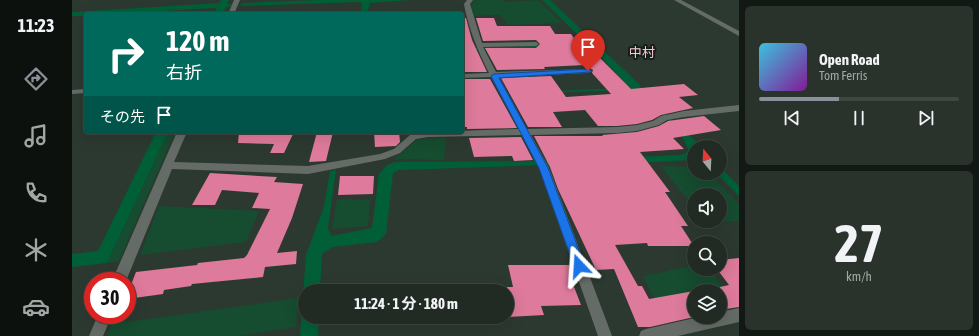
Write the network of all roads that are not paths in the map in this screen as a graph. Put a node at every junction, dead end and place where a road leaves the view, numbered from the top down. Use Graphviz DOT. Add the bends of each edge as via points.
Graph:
graph roads {
  1 [pos="237,0"];
  2 [pos="470,0"];
  3 [pos="676,0"];
  4 [pos="233,12"];
  5 [pos="465,15"];
  6 [pos="739,34"];
  7 [pos="536,44"];
  8 [pos="480,48"];
  9 [pos="588,71"];
  10 [pos="464,76"];
  11 [pos="494,76"];
  12 [pos="84,91"];
  13 [pos="72,92"];
  14 [pos="739,108"];
  15 [pos="524,132"];
  16 [pos="464,133"];
  17 [pos="181,134"];
  18 [pos="428,134"];
  19 [pos="168,165"];
  20 [pos="123,272"];
  21 [pos="739,315"];
  22 [pos="101,324"];
  23 [pos="96,336"];
  24 [pos="605,336"];
  25 [pos="646,336"];
  1 -- 4 [label="street"];
  2 -- 5 [label="street"];
  3 -- 6 [label="street"];
  5 -- 8 [label="street"];
  7 -- 8 [label="street"];
  8 -- 11 [label="street"];
  9 -- 11 [label="street"];
  10 -- 11 [label="street"];
  11 -- 15 [label="street"];
  12 -- 13 [label="street"];
  14 -- 15 [label="street" via="668,117 637,128"];
  15 -- 16 [label="street"];
  15 -- 24 [label="street" via="541,163"];
  17 -- 19 [label="street"];
  18 -- 19 [label="street" via="413,137 397,151 382,157 308,170"];
  19 -- 20 [label="street"];
  21 -- 25 [label="street"];
  22 -- 23 [label="street"];
}
